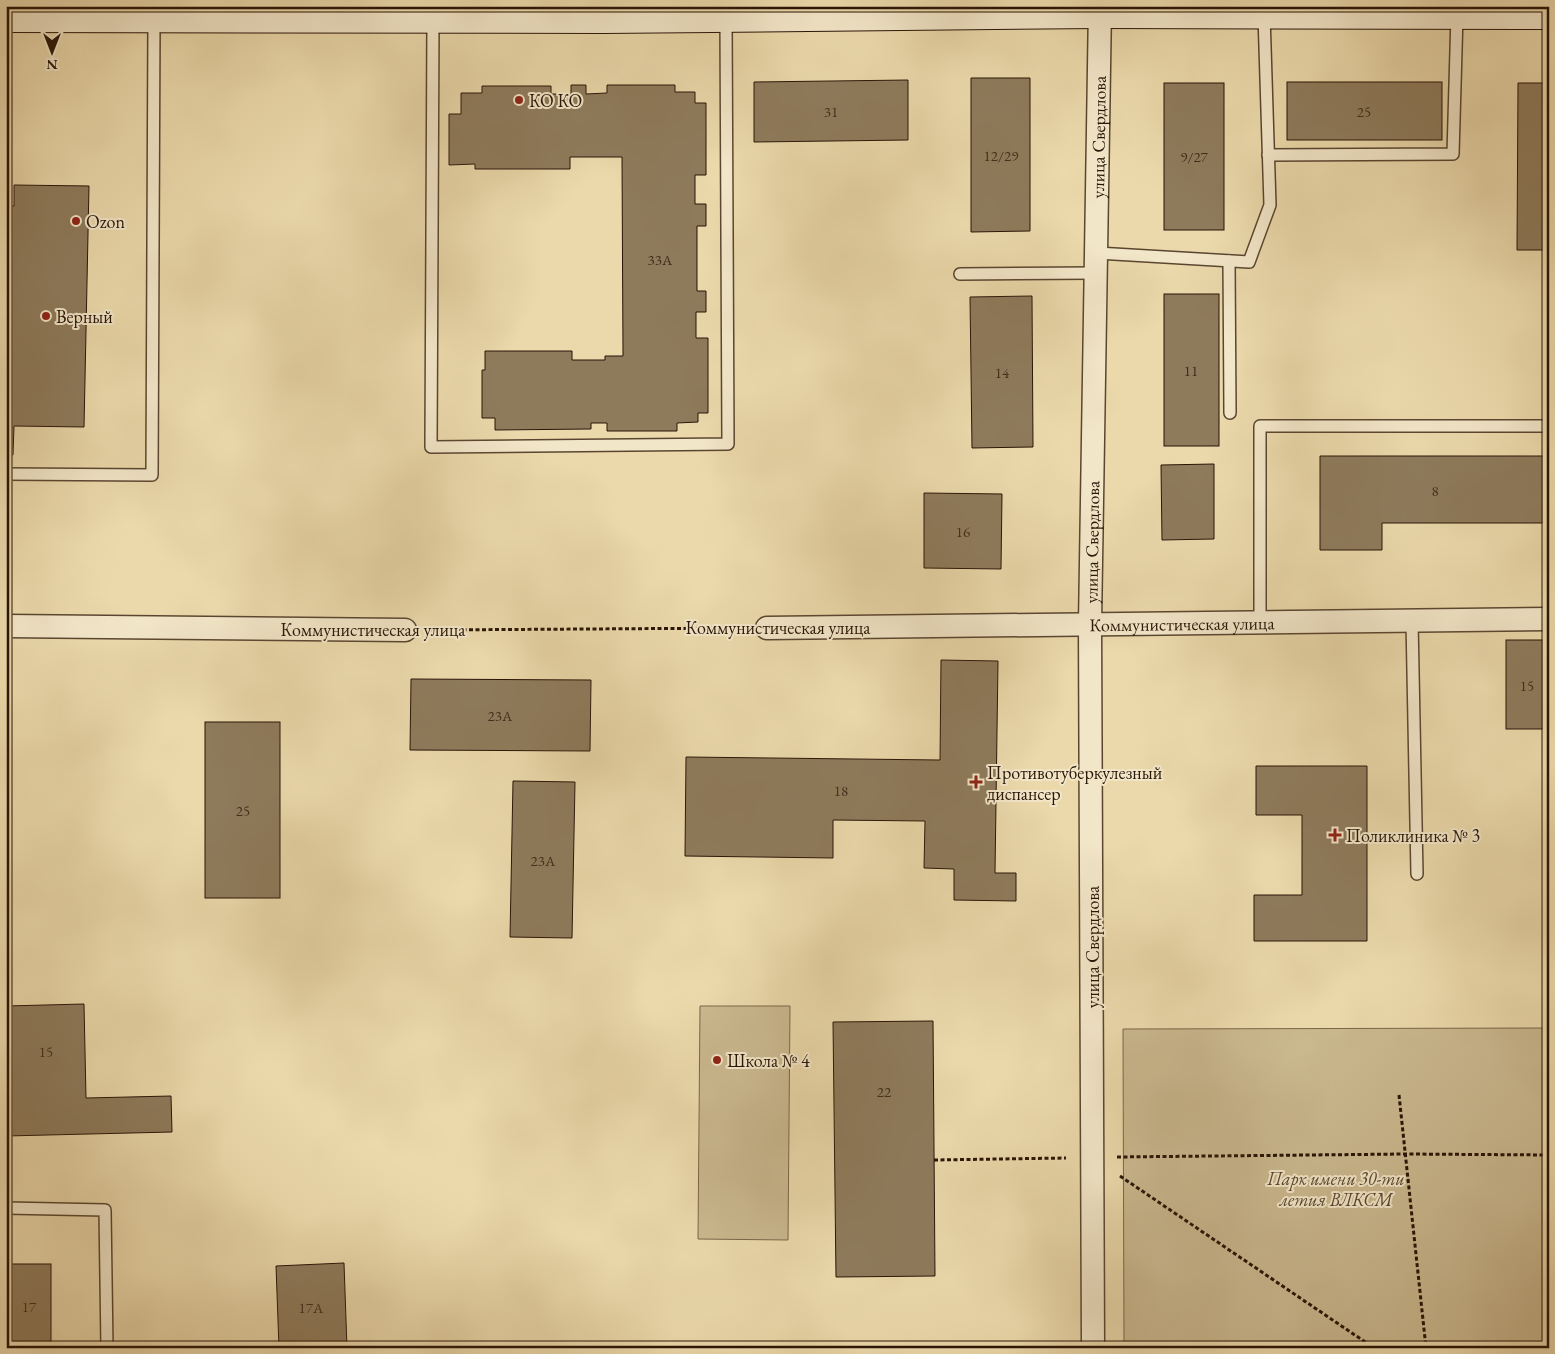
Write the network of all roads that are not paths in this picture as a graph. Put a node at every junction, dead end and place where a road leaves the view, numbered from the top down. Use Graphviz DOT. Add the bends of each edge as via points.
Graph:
graph roads {
  1 [pos="1100,10"];
  2 [pos="1227,10"];
  3 [pos="853,11"];
  4 [pos="476,13"];
  5 [pos="604,13"];
  6 [pos="164,14"];
  7 [pos="1264,14"];
  8 [pos="1457,15"];
  9 [pos="1549,15"];
  10 [pos="6,18"];
  11 [pos="726,18"];
  12 [pos="433,19"];
  13 [pos="1268,155"];
  14 [pos="1229,260"];
  15 [pos="1096,263"];
  16 [pos="960,274"];
  17 [pos="1230,413"];
  18 [pos="1549,426"];
  19 [pos="6,474"];
  20 [pos="1549,619"];
  21 [pos="1412,621"];
  22 [pos="1260,622"];
  23 [pos="1090,624"];
  24 [pos="6,626"];
  25 [pos="767,628"];
  26 [pos="405,630"];
  27 [pos="1418,874"];
  28 [pos="6,1208"];
  29 [pos="108,1348"];
  30 [pos="1093,1348"];
  1 -- 2 [label="street"];
  1 -- 3 [label="street"];
  1 -- 15 [label="street, улица Свердлова"];
  2 -- 7 [label="street"];
  3 -- 11 [label="street"];
  4 -- 5 [label="street"];
  4 -- 12 [label="street"];
  5 -- 11 [label="street"];
  6 -- 10 [label="street"];
  6 -- 12 [label="street"];
  6 -- 19 [label="lane" via="152,475"];
  7 -- 8 [label="street"];
  7 -- 13 [label="lane"];
  8 -- 9 [label="street"];
  8 -- 13 [label="lane" via="1454,154"];
  11 -- 12 [label="lane" via="728,444 431,447"];
  13 -- 14 [label="lane" via="1270,205 1249,262"];
  14 -- 15 [label="lane"];
  14 -- 17 [label="lane"];
  15 -- 16 [label="lane"];
  15 -- 23 [label="street, улица Свердлова"];
  18 -- 22 [label="lane" via="1260,426"];
  20 -- 21 [label="street, Коммунистическая улица"];
  21 -- 22 [label="street, Коммунистическая улица"];
  21 -- 27 [label="lane"];
  22 -- 23 [label="street, Коммунистическая улица"];
  23 -- 25 [label="street, Коммунистическая улица"];
  23 -- 30 [label="street, улица Свердлова"];
  24 -- 26 [label="street, Коммунистическая улица"];
  28 -- 29 [label="lane" via="104,1210"];
}
